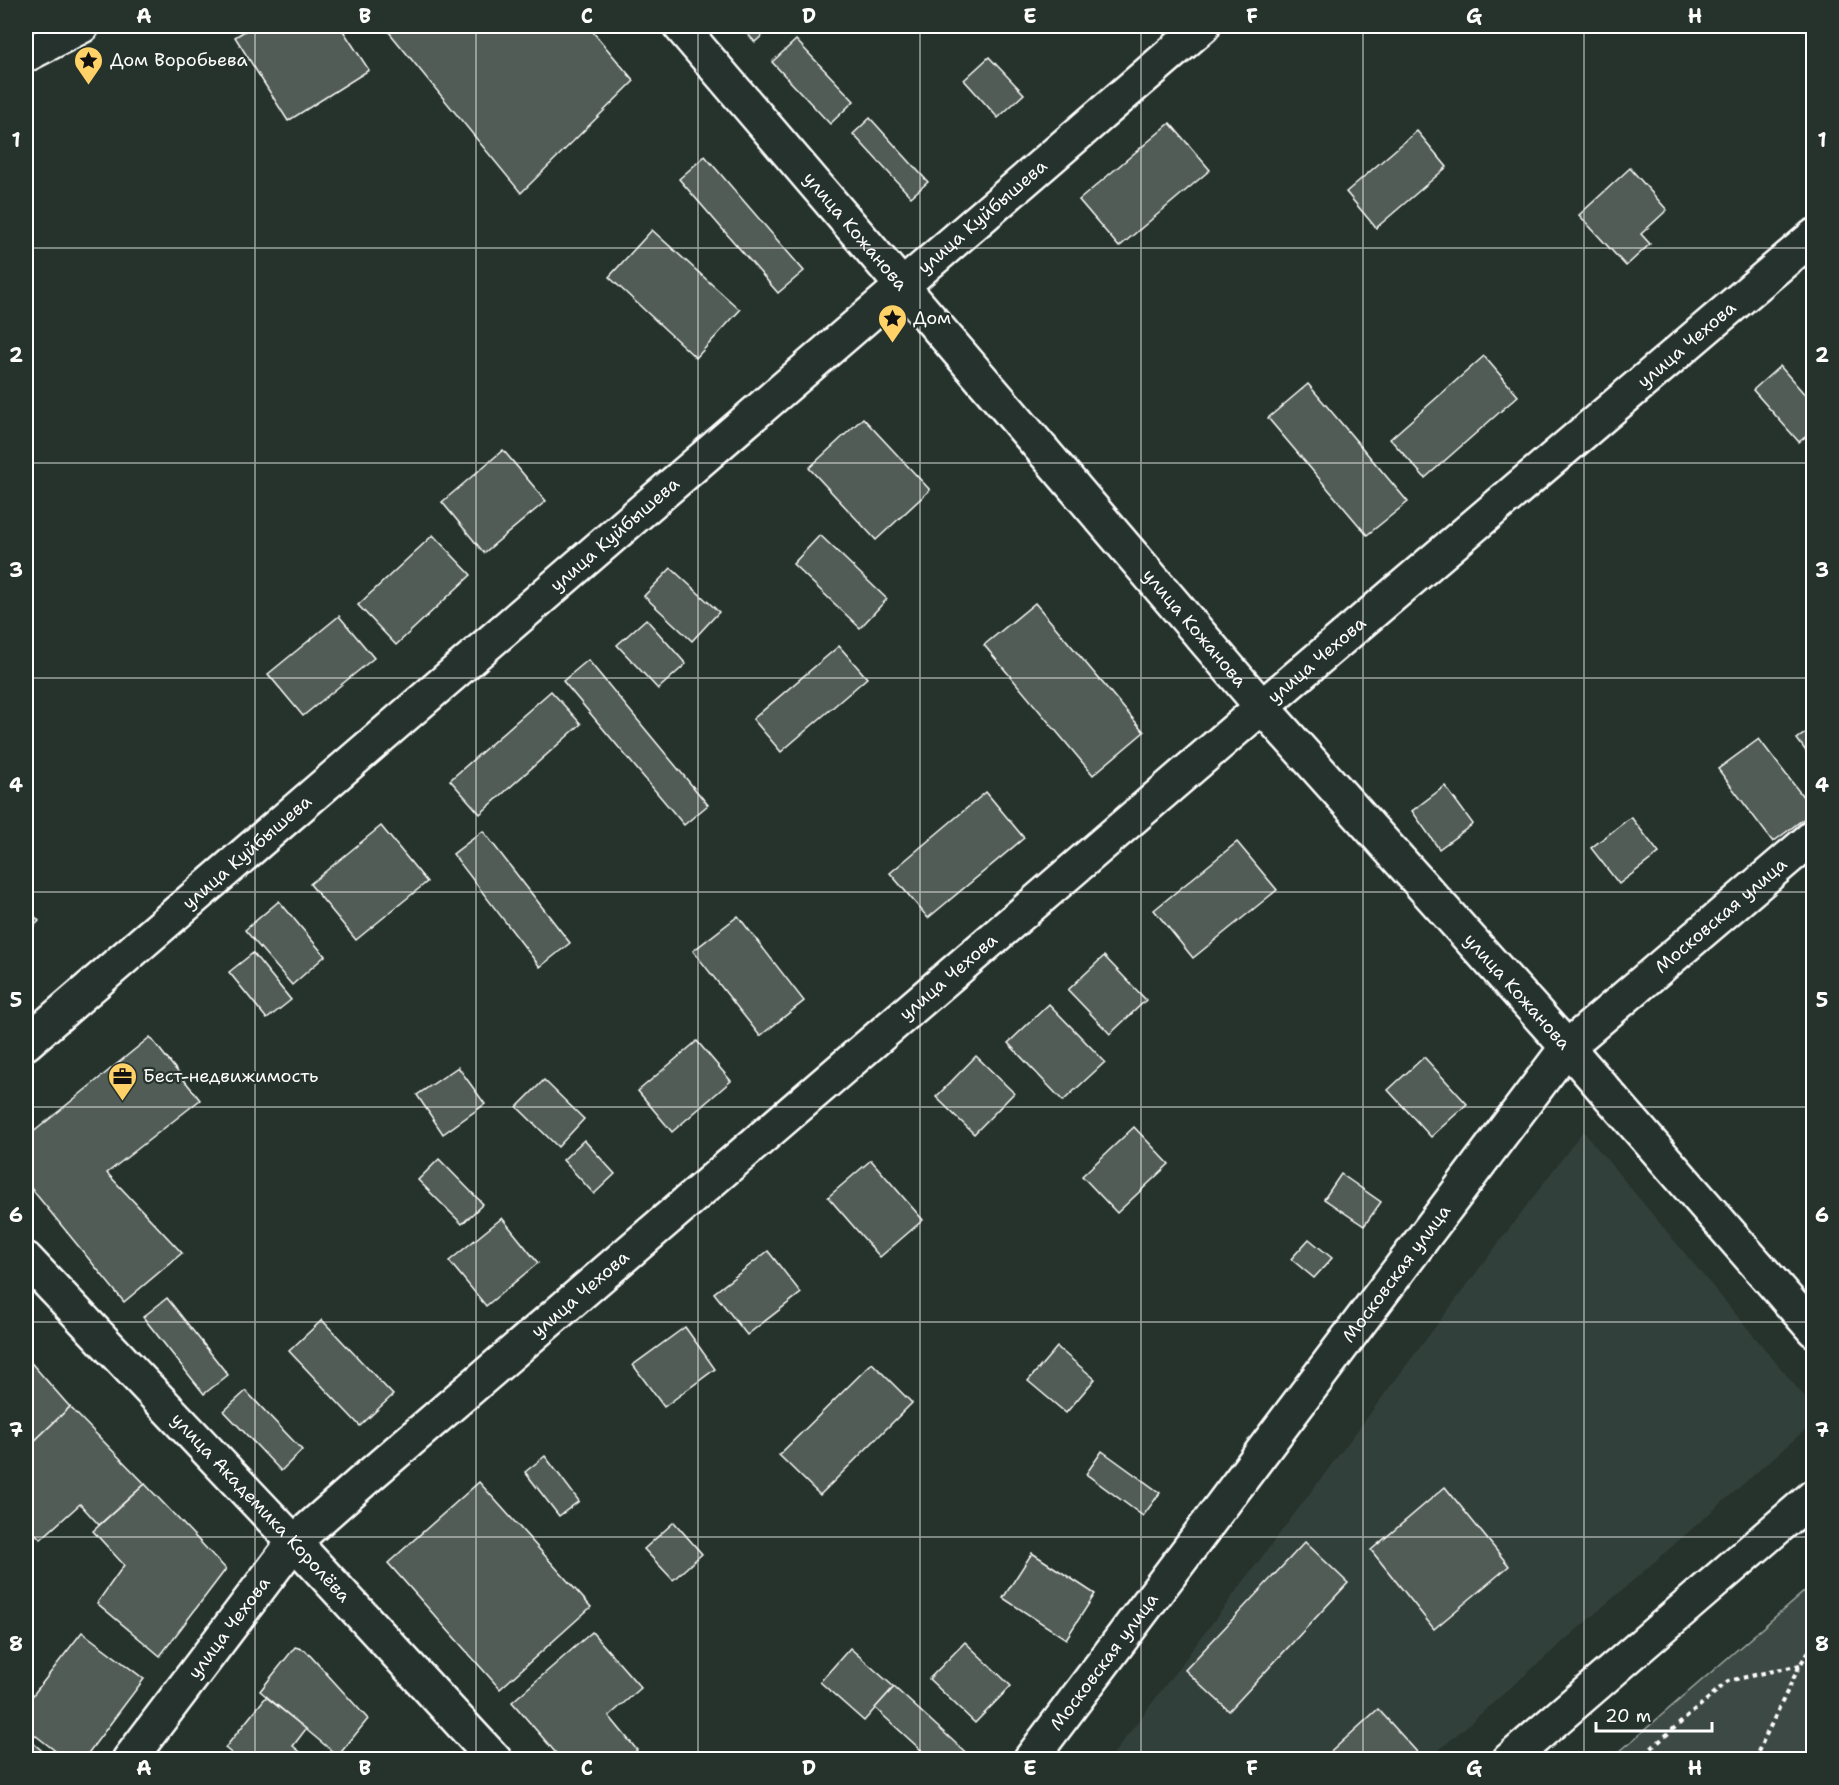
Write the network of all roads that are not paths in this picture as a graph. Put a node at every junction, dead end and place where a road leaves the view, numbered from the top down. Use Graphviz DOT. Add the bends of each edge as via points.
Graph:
graph roads {
  1 [pos="82,26"];
  2 [pos="680,26"];
  3 [pos="1203,26"];
  4 [pos="26,55"];
  5 [pos="1814,236"];
  6 [pos="902,284"];
  7 [pos="1262,707"];
  8 [pos="1814,836"];
  9 [pos="26,1043"];
  10 [pos="1567,1047"];
  11 [pos="26,1259"];
  12 [pos="1814,1330"];
  13 [pos="1814,1496"];
  14 [pos="294,1542"];
  15 [pos="129,1760"];
  16 [pos="495,1760"];
  17 [pos="1030,1760"];
  18 [pos="1509,1760"];
  1 -- 4 [label="street"];
  2 -- 6 [label="street, улица Кожанова"];
  3 -- 6 [label="street, улица Куйбышева"];
  5 -- 7 [label="street, улица Чехова"];
  6 -- 7 [label="street, улица Кожанова"];
  6 -- 9 [label="street, улица Куйбышева"];
  7 -- 10 [label="street, улица Кожанова"];
  7 -- 14 [label="street, улица Чехова"];
  8 -- 10 [label="street, Московская улица"];
  10 -- 12 [label="street, улица Кожанова"];
  10 -- 17 [label="street, Московская улица"];
  11 -- 14 [label="street, улица Академика Королёва"];
  13 -- 18 [label="street"];
  14 -- 15 [label="street, улица Чехова"];
  14 -- 16 [label="street, улица Академика Королёва"];
}
